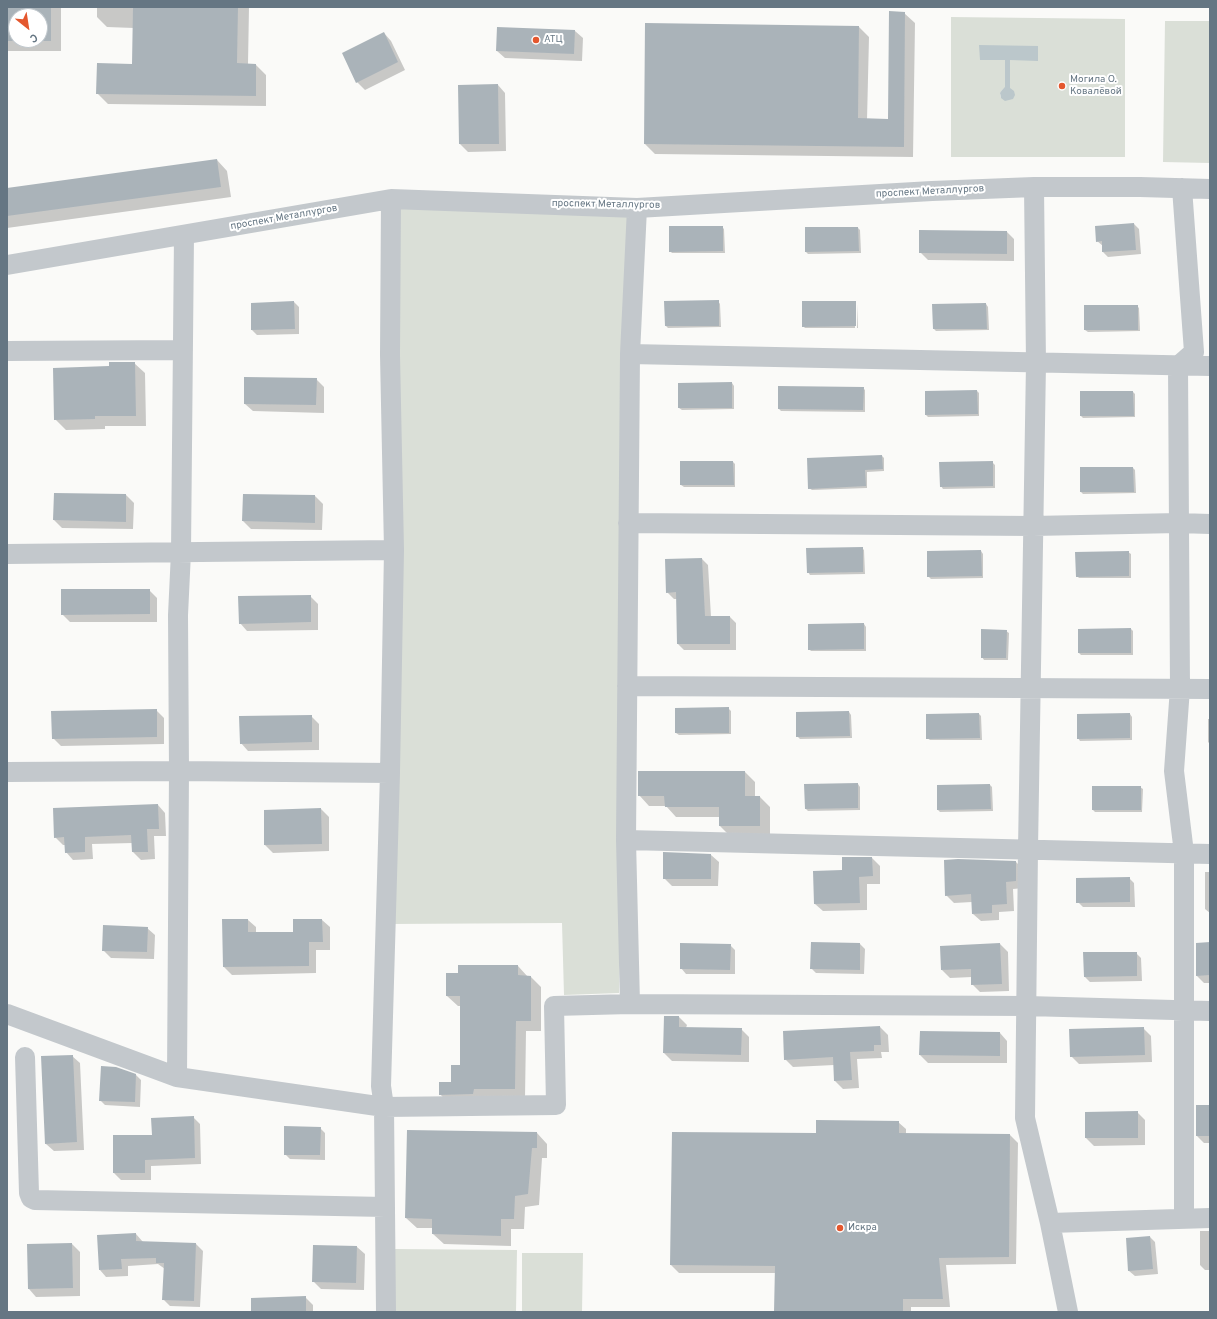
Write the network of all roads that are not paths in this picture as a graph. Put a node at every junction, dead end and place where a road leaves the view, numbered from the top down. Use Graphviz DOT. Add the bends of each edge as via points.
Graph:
graph roads {
  1 [pos="1034,187"];
  2 [pos="1182,188"];
  3 [pos="1210,189"];
  4 [pos="391,199"];
  5 [pos="637,208"];
  6 [pos="184,235"];
  7 [pos="7,265"];
  8 [pos="183,350"];
  9 [pos="7,351"];
  10 [pos="630,354"];
  11 [pos="1036,363"];
  12 [pos="1178,366"];
  13 [pos="1210,366"];
  14 [pos="1178,523"];
  15 [pos="628,524"];
  16 [pos="1210,524"];
  17 [pos="1033,526"];
  18 [pos="394,550"];
  19 [pos="181,552"];
  20 [pos="7,554"];
  21 [pos="627,686"];
  22 [pos="1030,688"];
  23 [pos="1180,688"];
  24 [pos="1210,688"];
  25 [pos="179,771"];
  26 [pos="7,772"];
  27 [pos="390,773"];
  28 [pos="626,840"];
  29 [pos="1028,849"];
  30 [pos="1184,853"];
  31 [pos="1210,854"];
  32 [pos="630,1004"];
  33 [pos="1027,1006"];
  34 [pos="1184,1010"];
  35 [pos="1210,1011"];
  36 [pos="7,1014"];
  37 [pos="26,1057"];
  38 [pos="177,1077"];
  39 [pos="384,1107"];
  40 [pos="385,1207"];
  41 [pos="1210,1218"];
  42 [pos="1184,1219"];
  43 [pos="1050,1223"];
  44 [pos="386,1312"];
  45 [pos="1068,1312"];
  1 -- 2 [label="street, проспект Металлургов"];
  1 -- 5 [label="street, проспект Металлургов"];
  1 -- 11 [label="street"];
  2 -- 3 [label="street, проспект Металлургов"];
  2 -- 12 [label="street" via="1194,352"];
  4 -- 5 [label="street, проспект Металлургов"];
  4 -- 6 [label="street, проспект Металлургов"];
  4 -- 18 [label="street" via="390,355"];
  5 -- 10 [label="street"];
  6 -- 7 [label="street, проспект Металлургов"];
  6 -- 8 [label="street"];
  8 -- 9 [label="street"];
  8 -- 19 [label="street"];
  10 -- 11 [label="street"];
  10 -- 15 [label="street"];
  11 -- 12 [label="street"];
  11 -- 17 [label="street"];
  12 -- 13 [label="street"];
  12 -- 14 [label="street"];
  14 -- 16 [label="street"];
  14 -- 17 [label="street"];
  14 -- 23 [label="street"];
  15 -- 17 [label="street"];
  15 -- 21 [label="street"];
  17 -- 22 [label="street"];
  18 -- 19 [label="street"];
  18 -- 27 [label="street"];
  19 -- 20 [label="street"];
  19 -- 25 [label="street" via="178,615"];
  21 -- 22 [label="street"];
  21 -- 28 [label="street"];
  22 -- 23 [label="street"];
  22 -- 29 [label="street"];
  23 -- 24 [label="street"];
  23 -- 30 [label="street" via="1174,771"];
  25 -- 26 [label="street"];
  25 -- 27 [label="street"];
  25 -- 38 [label="street"];
  27 -- 39 [label="street" via="381,1086"];
  28 -- 29 [label="street"];
  28 -- 32 [label="street"];
  29 -- 30 [label="street"];
  29 -- 33 [label="street"];
  30 -- 31 [label="street"];
  30 -- 34 [label="street"];
  32 -- 33 [label="street"];
  32 -- 39 [label="street" via="554,1006 556,1105"];
  33 -- 34 [label="street"];
  33 -- 43 [label="street" via="1025,1118"];
  34 -- 35 [label="street"];
  34 -- 42 [label="street"];
  36 -- 38 [label="street"];
  37 -- 40 [label="street" via="30,1198"];
  38 -- 39 [label="street"];
  39 -- 40 [label="street"];
  40 -- 44 [label="street"];
  41 -- 42 [label="street"];
  42 -- 43 [label="street"];
  43 -- 45 [label="street"];
}
